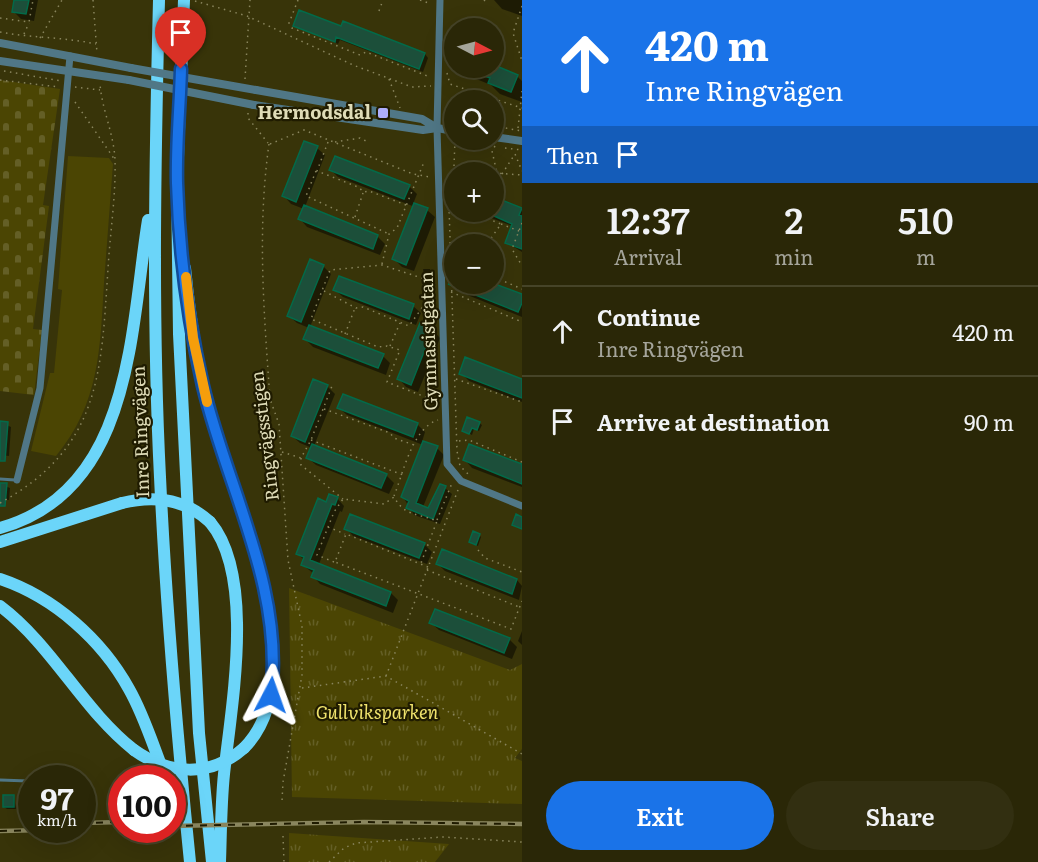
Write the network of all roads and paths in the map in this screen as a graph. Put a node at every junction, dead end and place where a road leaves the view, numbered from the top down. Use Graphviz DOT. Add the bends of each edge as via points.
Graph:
graph roads {
  1 [pos="33,0"];
  2 [pos="62,0"];
  3 [pos="93,0"];
  4 [pos="159,0"];
  5 [pos="184,0"];
  6 [pos="191,0"];
  7 [pos="250,0"];
  8 [pos="298,0"];
  9 [pos="383,0"];
  10 [pos="420,0"];
  11 [pos="432,0"];
  12 [pos="440,0"];
  13 [pos="432,5"];
  14 [pos="522,6"];
  15 [pos="380,11"];
  16 [pos="432,13"];
  17 [pos="247,16"];
  18 [pos="0,18"];
  19 [pos="29,22"];
  20 [pos="0,32"];
  21 [pos="23,36"];
  22 [pos="38,38"];
  23 [pos="0,43"];
  24 [pos="36,43"];
  25 [pos="96,44"];
  26 [pos="97,54"];
  27 [pos="69,56"];
  28 [pos="0,61"];
  29 [pos="522,61"];
  30 [pos="67,70"];
  31 [pos="389,78"];
  32 [pos="447,78"];
  33 [pos="0,80"];
  34 [pos="245,80"];
  35 [pos="99,83"];
  36 [pos="435,86"];
  37 [pos="65,88"];
  38 [pos="100,90"];
  39 [pos="468,90"];
  40 [pos="522,91"];
  41 [pos="504,102"];
  42 [pos="251,107"];
  43 [pos="521,107"];
  44 [pos="400,109"];
  45 [pos="437,128"];
  46 [pos="504,128"];
  47 [pos="518,128"];
  48 [pos="444,129"];
  49 [pos="522,131"];
  50 [pos="328,140"];
  51 [pos="366,141"];
  52 [pos="504,141"];
  53 [pos="522,141"];
  54 [pos="334,143"];
  55 [pos="269,144"];
  56 [pos="505,148"];
  57 [pos="522,150"];
  58 [pos="424,162"];
  59 [pos="317,171"];
  60 [pos="504,171"];
  61 [pos="522,171"];
  62 [pos="504,174"];
  63 [pos="418,175"];
  64 [pos="444,176"];
  65 [pos="522,176"];
  66 [pos="440,177"];
  67 [pos="177,183"];
  68 [pos="154,186"];
  69 [pos="364,192"];
  70 [pos="406,205"];
  71 [pos="354,218"];
  72 [pos="496,222"];
  73 [pos="522,223"];
  74 [pos="501,224"];
  75 [pos="519,231"];
  76 [pos="389,234"];
  77 [pos="494,234"];
  78 [pos="382,265"];
  79 [pos="522,266"];
  80 [pos="504,281"];
  81 [pos="442,285"];
  82 [pos="522,289"];
  83 [pos="322,290"];
  84 [pos="451,294"];
  85 [pos="456,294"];
  86 [pos="443,305"];
  87 [pos="356,308"];
  88 [pos="400,322"];
  89 [pos="522,322"];
  90 [pos="345,334"];
  91 [pos="390,347"];
  92 [pos="454,378"];
  93 [pos="332,386"];
  94 [pos="445,397"];
  95 [pos="522,402"];
  96 [pos="324,409"];
  97 [pos="446,418"];
  98 [pos="311,440"];
  99 [pos="457,441"];
  100 [pos="414,445"];
  101 [pos="282,452"];
  102 [pos="301,458"];
  103 [pos="522,462"];
  104 [pos="403,475"];
  105 [pos="472,477"];
  106 [pos="0,479"];
  107 [pos="458,479"];
  108 [pos="17,480"];
  109 [pos="394,497"];
  110 [pos="343,499"];
  111 [pos="0,503"];
  112 [pos="522,506"];
  113 [pos="437,521"];
  114 [pos="328,527"];
  115 [pos="0,528"];
  116 [pos="346,534"];
  117 [pos="0,542"];
  118 [pos="478,550"];
  119 [pos="335,562"];
  120 [pos="420,564"];
  121 [pos="428,568"];
  122 [pos="522,572"];
  123 [pos="0,579"];
  124 [pos="418,594"];
  125 [pos="522,602"];
  126 [pos="0,606"];
  127 [pos="520,607"];
  128 [pos="386,676"];
  129 [pos="301,688"];
  130 [pos="522,754"];
  131 [pos="161,765"];
  132 [pos="0,780"];
  133 [pos="18,781"];
  134 [pos="282,801"];
  135 [pos="283,836"];
  136 [pos="522,842"];
  137 [pos="189,856"];
  138 [pos="212,862"];
  139 [pos="220,862"];
  140 [pos="284,862"];
  141 [pos="329,862"];
  1 -- 19 [label="path"];
  2 -- 22 [label="path"];
  3 -- 25 [label="path"];
  4 -- 68 [label="highway, Inre Ringvägen"];
  5 -- 67 [label="highway"];
  6 -- 17 [label="path"];
  7 -- 17 [label="path"];
  8 -- 36 [label="path" via="289,23 292,28 431,77"];
  9 -- 15 [label="path"];
  10 -- 13 [label="path"];
  11 -- 13 [label="path"];
  12 -- 36 [label="street, Gymnasistgatan"];
  13 -- 16 [label="path"];
  14 -- 29 [label="path" via="513,33"];
  17 -- 31 [label="path"];
  17 -- 34 [label="path"];
  18 -- 19 [label="path"];
  19 -- 21 [label="path"];
  20 -- 21 [label="path"];
  21 -- 22 [label="path"];
  22 -- 24 [label="path"];
  22 -- 25 [label="path"];
  23 -- 27 [label="street"];
  25 -- 26 [label="path"];
  27 -- 30 [label="street"];
  27 -- 45 [label="street, bridge" via="422,119"];
  28 -- 30 [label="street"];
  30 -- 37 [label="street"];
  30 -- 42 [label="street, bridge" via="168,87"];
  31 -- 36 [label="path" via="412,87"];
  31 -- 44 [label="path"];
  32 -- 39 [label="path" via="450,84"];
  33 -- 37 [label="path"];
  35 -- 38 [label="path"];
  36 -- 45 [label="street, Gymnasistgatan"];
  37 -- 38 [label="path"];
  37 -- 108 [label="street" via="40,388"];
  38 -- 111 [label="path" via="115,160 100,371 87,412 62,453 27,487"];
  40 -- 43 [label="path"];
  41 -- 43 [label="path"];
  42 -- 45 [label="street" via="423,130"];
  42 -- 55 [label="path" via="248,118"];
  43 -- 47 [label="path"];
  45 -- 48 [label="street"];
  45 -- 66 [label="street, Gymnasistgatan"];
  46 -- 49 [label="path"];
  50 -- 54 [label="path"];
  50 -- 55 [label="path" via="304,130"];
  50 -- 59 [label="path"];
  51 -- 54 [label="path" via="360,138"];
  52 -- 53 [label="street"];
  54 -- 63 [label="path"];
  55 -- 101 [label="path, Ringvägsstigen" via="263,191 262,283 270,399 279,424"];
  56 -- 57 [label="path"];
  58 -- 63 [label="path"];
  59 -- 69 [label="path"];
  59 -- 71 [label="path" via="306,196"];
  60 -- 61 [label="path" via="515,154"];
  62 -- 65 [label="path"];
  63 -- 66 [label="path"];
  63 -- 70 [label="path"];
  64 -- 66 [label="path"];
  66 -- 81 [label="street, Gymnasistgatan"];
  67 -- 126 [label="highway, bridge" via="193,338 210,414 257,562 270,618 271,695 262,726 244,748 221,764 190,770 155,762 114,733 27,628"];
  67 -- 138 [label="highway" via="178,334 185,483 199,734"];
  68 -- 115 [label="highway" via="126,369 106,434 95,456 65,492 30,516"];
  68 -- 137 [label="highway, Inre Ringvägen" via="160,477 176,733"];
  69 -- 70 [label="path"];
  69 -- 71 [label="path"];
  70 -- 76 [label="path" via="397,228"];
  71 -- 76 [label="path"];
  72 -- 74 [label="path"];
  73 -- 75 [label="path"];
  74 -- 75 [label="path"];
  74 -- 77 [label="path"];
  75 -- 79 [label="path" via="512,249"];
  76 -- 78 [label="path"];
  78 -- 81 [label="path"];
  78 -- 83 [label="path" via="330,270"];
  80 -- 82 [label="path"];
  81 -- 86 [label="street, Gymnasistgatan"];
  83 -- 87 [label="path"];
  83 -- 90 [label="path" via="311,319"];
  84 -- 92 [label="path"];
  85 -- 89 [label="path"];
  86 -- 88 [label="path" via="422,308 409,326"];
  86 -- 94 [label="street, Gymnasistgatan"];
  87 -- 88 [label="path" via="363,307"];
  87 -- 90 [label="path"];
  88 -- 91 [label="path"];
  90 -- 91 [label="path" via="378,347"];
  91 -- 94 [label="path" via="400,350 387,382 428,398"];
  92 -- 95 [label="path"];
  92 -- 99 [label="path"];
  93 -- 96 [label="path"];
  94 -- 97 [label="street, Gymnasistgatan"];
  96 -- 98 [label="path"];
  96 -- 100 [label="path"];
  97 -- 100 [label="path" via="424,428"];
  97 -- 107 [label="street, Gymnasistgatan" via="447,464"];
  98 -- 102 [label="path"];
  98 -- 104 [label="path"];
  99 -- 103 [label="path" via="469,440"];
  99 -- 105 [label="path" via="460,466"];
  100 -- 104 [label="path"];
  101 -- 102 [label="path"];
  101 -- 129 [label="path, Ringvägsstigen" via="288,560 302,626"];
  102 -- 110 [label="path" via="301,465"];
  104 -- 109 [label="path"];
  106 -- 108 [label="lane"];
  107 -- 112 [label="street"];
  107 -- 113 [label="path"];
  107 -- 121 [label="path"];
  109 -- 110 [label="path" via="384,504"];
  109 -- 113 [label="path" via="408,515"];
  110 -- 114 [label="path"];
  113 -- 120 [label="path"];
  114 -- 116 [label="path"];
  114 -- 119 [label="path" via="317,555"];
  116 -- 119 [label="path"];
  116 -- 120 [label="path"];
  117 -- 139 [label="highway, bridge" via="122,503 148,499 192,507 217,531 229,562 236,621"];
  118 -- 122 [label="path" via="485,558"];
  119 -- 124 [label="path"];
  120 -- 121 [label="path"];
  121 -- 124 [label="path"];
  121 -- 127 [label="path"];
  123 -- 131 [label="highway" via="48,602 112,661 130,690"];
  124 -- 127 [label="path" via="512,629"];
  124 -- 128 [label="path"];
  125 -- 127 [label="path"];
  128 -- 129 [label="path"];
  128 -- 130 [label="path"];
  129 -- 134 [label="path, Ringvägsstigen"];
  132 -- 133 [label="lane"];
  135 -- 140 [label="path"];
  136 -- 141 [label="path" via="443,837 356,843"];
}
